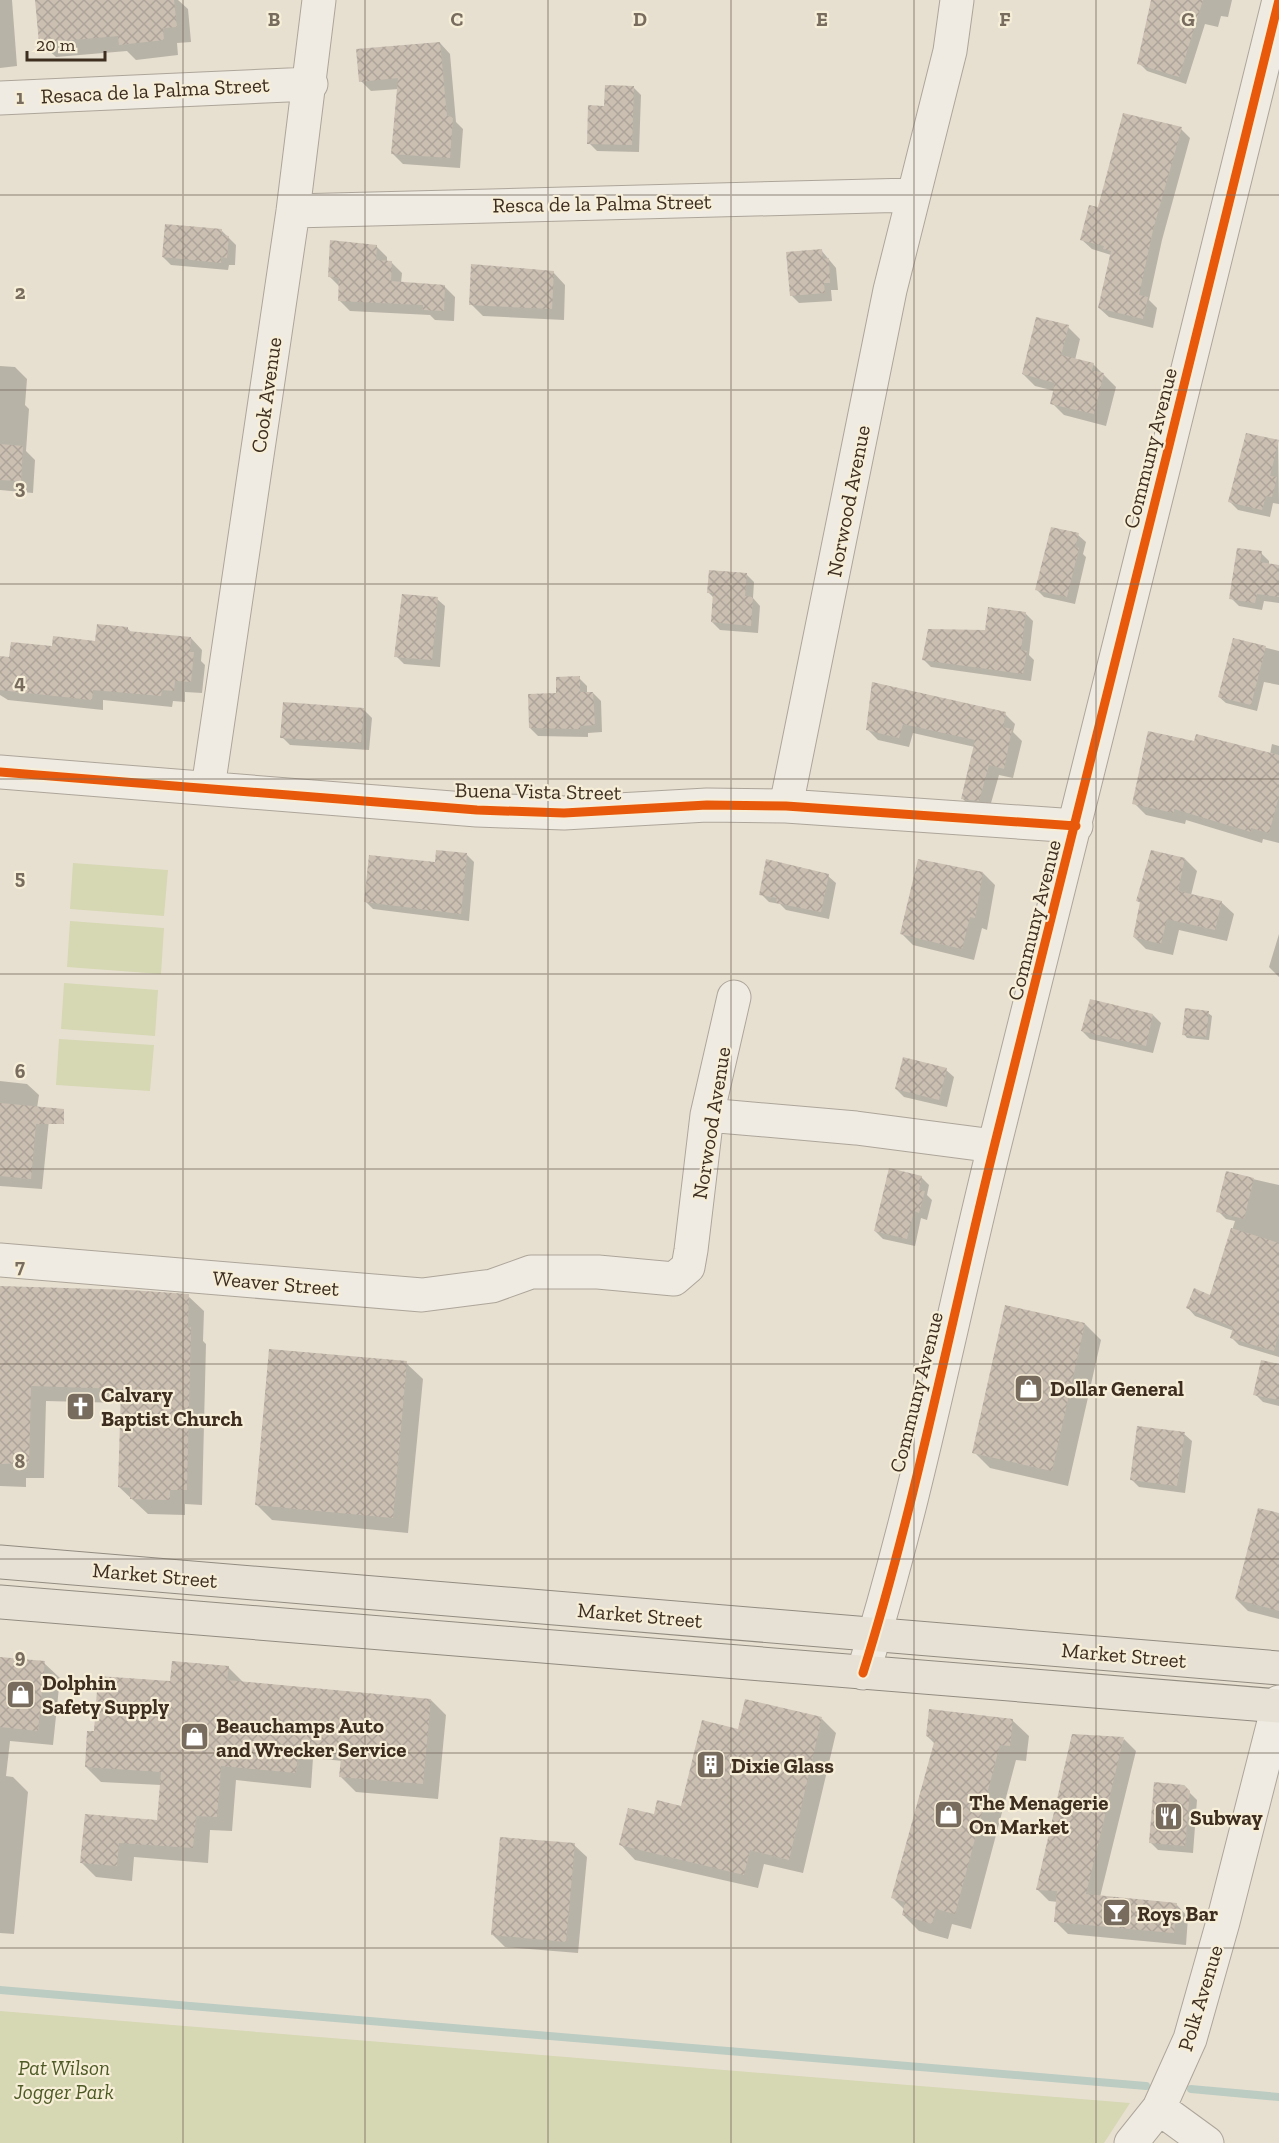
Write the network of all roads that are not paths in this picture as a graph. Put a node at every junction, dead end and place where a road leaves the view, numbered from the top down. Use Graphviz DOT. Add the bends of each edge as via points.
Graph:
graph roads {
  1 [pos="319,0"];
  2 [pos="957,0"];
  3 [pos="1279,0"];
  4 [pos="311,84"];
  5 [pos="0,98"];
  6 [pos="912,195"];
  7 [pos="293,211"];
  8 [pos="0,771"];
  9 [pos="208,788"];
  10 [pos="786,806"];
  11 [pos="1076,826"];
  12 [pos="734,997"];
  13 [pos="707,1115"];
  14 [pos="994,1146"];
  15 [pos="0,1260"];
  16 [pos="549,1272"];
  17 [pos="0,1562"];
  18 [pos="0,1602"];
  19 [pos="875,1634"];
  20 [pos="1279,1668"];
  21 [pos="862,1673"];
  22 [pos="1279,1705"];
  23 [pos="1160,2108"];
  24 [pos="1131,2143"];
  25 [pos="1207,2143"];
  1 -- 4 [label="street, Cook Avenue"];
  2 -- 6 [label="street, Norwood Avenue" via="950,51"];
  3 -- 11 [label="street, Communy Avenue"];
  4 -- 5 [label="street, Resaca de la Palma Street"];
  4 -- 7 [label="street, Cook Avenue"];
  6 -- 7 [label="street, Resca de la Palma Street"];
  6 -- 10 [label="street, Norwood Avenue"];
  7 -- 9 [label="street, Cook Avenue"];
  8 -- 9 [label="street, Buena Vista Street"];
  9 -- 10 [label="street, Buena Vista Street" via="477,810 564,813 707,805"];
  10 -- 11 [label="street, Buena Vista Street"];
  11 -- 14 [label="street, Communy Avenue"];
  12 -- 13 [label="street, Norwood Avenue"];
  13 -- 14 [label="street" via="856,1128"];
  13 -- 16 [label="street, Norwood Avenue" via="688,1267 674,1279"];
  14 -- 19 [label="street, Communy Avenue"];
  15 -- 16 [label="street, Weaver Street" via="422,1295 492,1286 531,1272"];
  17 -- 19 [label="main road, Market Street"];
  18 -- 21 [label="main road, Market Street"];
  19 -- 20 [label="main road, Market Street"];
  19 -- 21 [label="street, Communy Avenue"];
  21 -- 22 [label="main road, Market Street"];
  22 -- 23 [label="street, Polk Avenue" via="1203,2000"];
  23 -- 24 [label="street, Polk Avenue"];
  23 -- 25 [label="street"];
}
